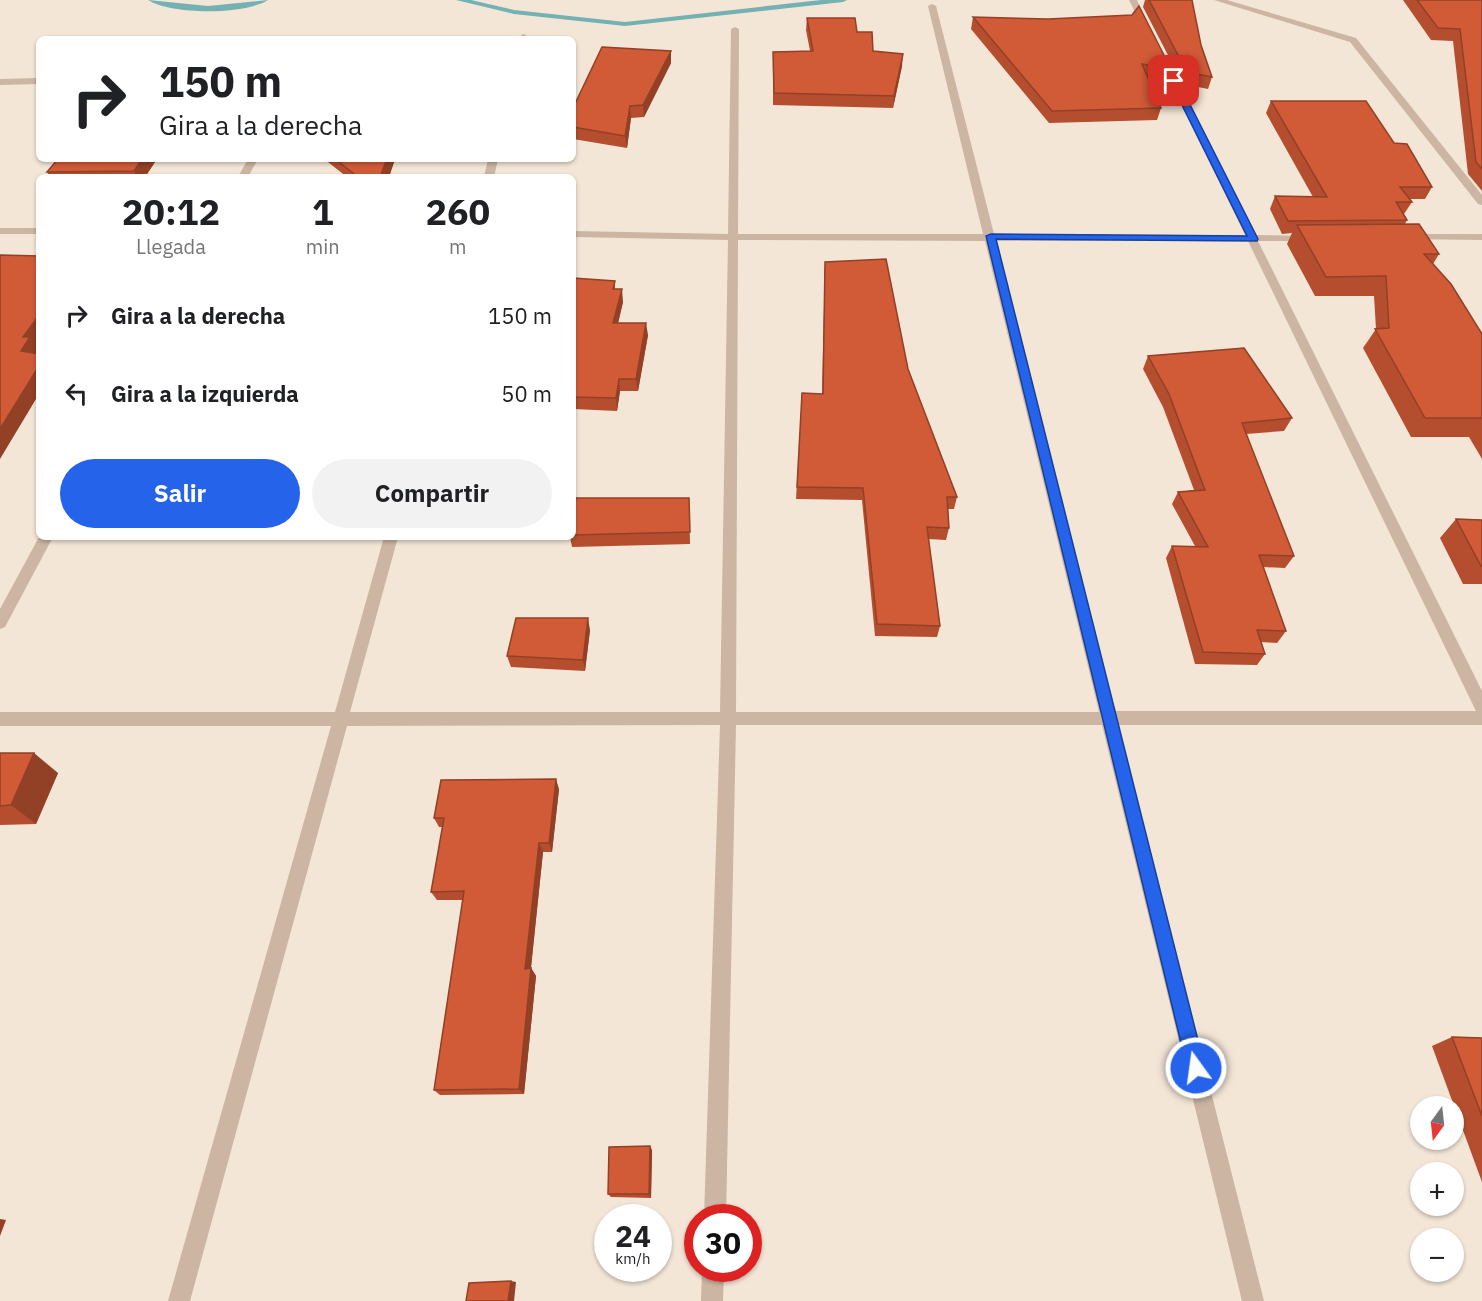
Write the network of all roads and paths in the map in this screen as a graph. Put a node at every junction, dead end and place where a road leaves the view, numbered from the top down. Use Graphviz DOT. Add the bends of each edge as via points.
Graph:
graph roads {
  1 [pos="1133,0"];
  2 [pos="1218,0"];
  3 [pos="932,6"];
  4 [pos="735,29"];
  5 [pos="36,81"];
  6 [pos="0,82"];
  7 [pos="1482,202"];
  8 [pos="0,231"];
  9 [pos="36,231"];
  10 [pos="576,234"];
  11 [pos="991,236"];
  12 [pos="732,237"];
  13 [pos="1482,237"];
  14 [pos="1322,238"];
  15 [pos="1391,238"];
  16 [pos="1254,239"];
  17 [pos="44,540"];
  18 [pos="390,540"];
  19 [pos="0,623"];
  20 [pos="1482,708"];
  21 [pos="1482,718"];
  22 [pos="0,719"];
  23 [pos="340,719"];
  24 [pos="728,719"];
  25 [pos="1110,719"];
  26 [pos="715,1204"];
  27 [pos="713,1282"];
  28 [pos="179,1301"];
  29 [pos="712,1301"];
  30 [pos="1253,1301"];
  1 -- 16 [label="street"];
  2 -- 7 [label="street" via="1353,40"];
  3 -- 11 [label="street"];
  4 -- 12 [label="street"];
  5 -- 6 [label="street"];
  8 -- 9 [label="street"];
  10 -- 12 [label="street"];
  11 -- 12 [label="street"];
  11 -- 16 [label="street"];
  11 -- 25 [label="street"];
  12 -- 24 [label="street"];
  13 -- 15 [label="street"];
  14 -- 16 [label="street"];
  16 -- 20 [label="street"];
  17 -- 19 [label="street"];
  18 -- 23 [label="street"];
  21 -- 25 [label="street"];
  22 -- 23 [label="street"];
  23 -- 24 [label="street"];
  23 -- 28 [label="street"];
  24 -- 25 [label="street"];
  24 -- 26 [label="street"];
  25 -- 30 [label="street"];
  27 -- 29 [label="street"];
}
